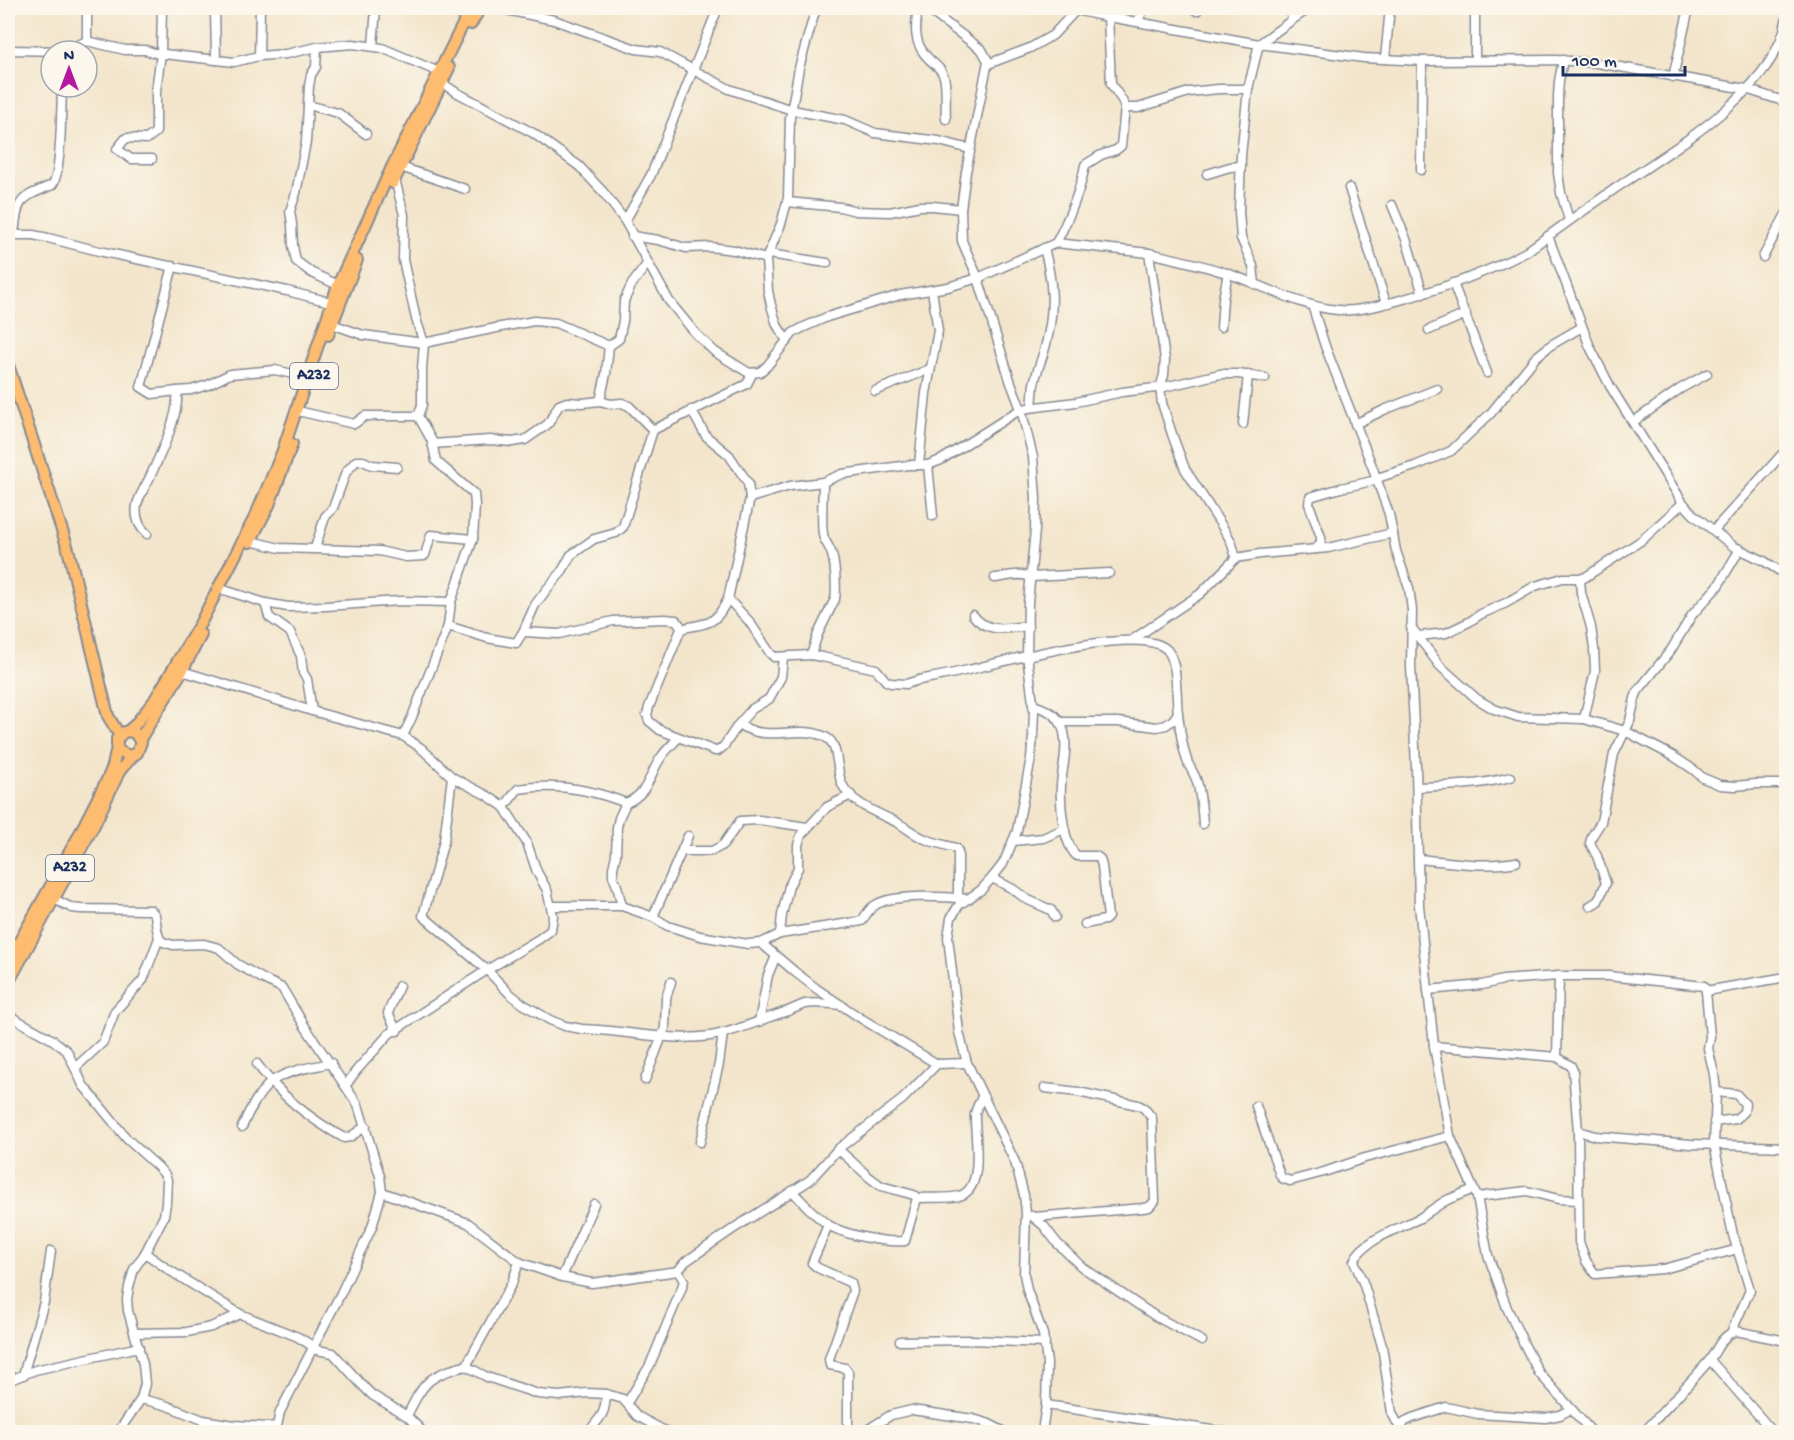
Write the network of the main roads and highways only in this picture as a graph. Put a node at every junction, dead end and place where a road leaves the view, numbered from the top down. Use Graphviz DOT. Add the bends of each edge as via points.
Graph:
graph roads {
  1 [pos="471,8"];
  2 [pos="480,8"];
  3 [pos="335,303"];
  4 [pos="8,365"];
  5 [pos="122,738"];
  6 [pos="140,739"];
  7 [pos="134,755"];
  8 [pos="50,898"];
  9 [pos="12,944"];
  10 [pos="8,962"];
  11 [pos="8,982"];
  1 -- 3 [label="main road, A232" via="392,167 338,285"];
  2 -- 3 [label="main road, A232"];
  3 -- 5 [label="main road, A232" via="257,513 201,622 154,701"];
  3 -- 6 [label="main road, A232" via="332,324 279,481 258,528 182,671"];
  4 -- 5 [label="main road" via="68,549 108,716"];
  5 -- 6 [label="main road" via="135,733"];
  5 -- 7 [label="main road" via="124,755"];
  5 -- 8 [label="main road, A232" via="108,778"];
  6 -- 7 [label="main road, A232" via="140,750"];
  7 -- 8 [label="main road, A232" via="115,778 94,825"];
  8 -- 9 [label="main road, A232"];
  8 -- 11 [label="main road, A232"];
  9 -- 10 [label="main road, A232"];
}
